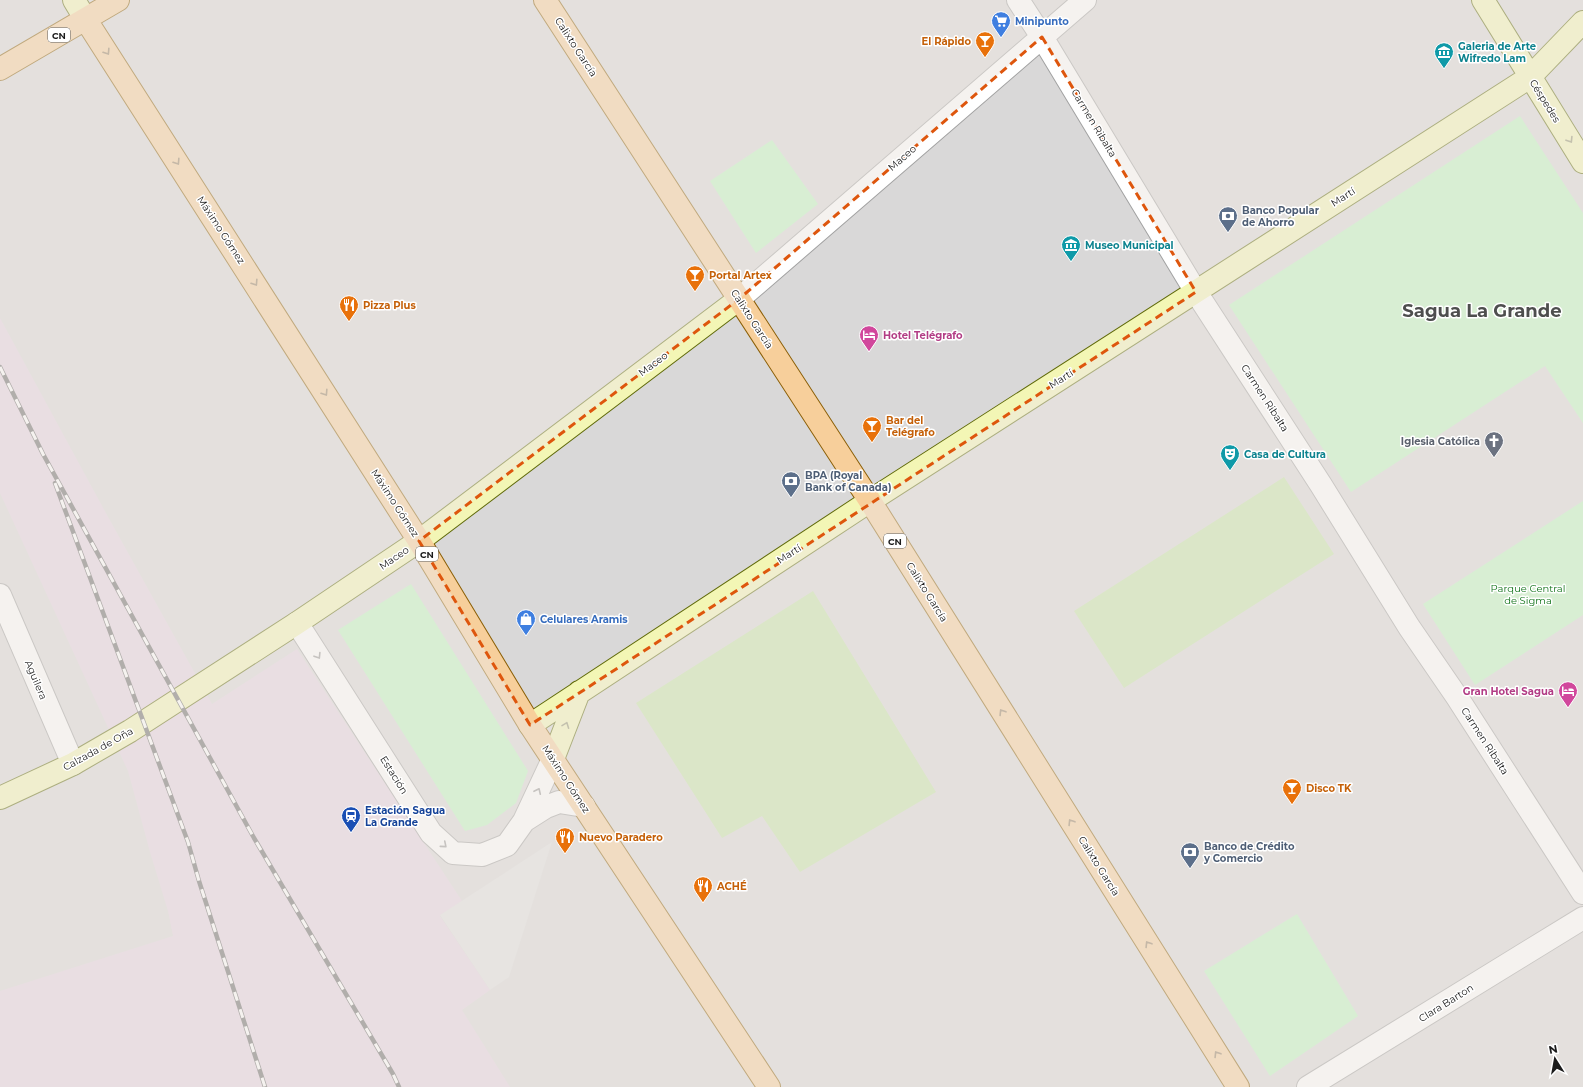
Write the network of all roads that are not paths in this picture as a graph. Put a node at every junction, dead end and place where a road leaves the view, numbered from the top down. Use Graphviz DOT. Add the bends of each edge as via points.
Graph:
graph roads {
  1 [pos="74,0"];
  2 [pos="118,0"];
  3 [pos="545,0"];
  4 [pos="1018,0"];
  5 [pos="1086,0"];
  6 [pos="1483,0"];
  7 [pos="86,20"];
  8 [pos="1583,22"];
  9 [pos="1042,37"];
  10 [pos="0,69"];
  11 [pos="1530,77"];
  12 [pos="1583,162"];
  13 [pos="1196,292"];
  14 [pos="739,299"];
  15 [pos="870,501"];
  16 [pos="419,541"];
  17 [pos="0,595"];
  18 [pos="297,623"];
  19 [pos="192,691"];
  20 [pos="579,692"];
  21 [pos="530,725"];
  22 [pos="553,759"];
  23 [pos="73,764"];
  24 [pos="0,798"];
  25 [pos="584,806"];
  26 [pos="524,821"];
  27 [pos="1583,893"];
  28 [pos="1583,918"];
  29 [pos="769,1087"];
  30 [pos="1238,1087"];
  31 [pos="1308,1087"];
  1 -- 7 [label="main road, Máximo Gómez"];
  2 -- 7 [label="main road, CN"];
  3 -- 14 [label="main road, Calixto García / CN"];
  4 -- 9 [label="street, Carmen Ribalta"];
  5 -- 9 [label="street, Maceo"];
  6 -- 11 [label="main road, Céspedes"];
  7 -- 10 [label="main road, CN"];
  7 -- 16 [label="main road, Máximo Gómez / CN, one-way"];
  8 -- 11 [label="main road, Martí"];
  9 -- 13 [label="street, Carmen Ribalta"];
  9 -- 14 [label="street, Maceo"];
  11 -- 12 [label="main road, Céspedes, one-way"];
  11 -- 13 [label="main road, Martí"];
  13 -- 15 [label="main road, Martí"];
  13 -- 27 [label="street, Carmen Ribalta" via="1409,627"];
  14 -- 15 [label="main road, Calixto García / CN"];
  14 -- 16 [label="main road, Maceo"];
  15 -- 20 [label="main road, Martí"];
  30 -- 15 [label="main road, Calixto García / CN, one-way"];
  16 -- 18 [label="main road, Maceo"];
  16 -- 21 [label="main road, Máximo Gómez / CN"];
  17 -- 23 [label="street, Aguilera"];
  18 -- 19 [label="main road, Maceo"];
  18 -- 26 [label="street, Estación, one-way" via="431,833 453,853 482,855 507,845"];
  19 -- 23 [label="main road, Calzada de Oña"];
  20 -- 21 [label="main road, Martí"];
  22 -- 20 [label="main road, one-way"];
  21 -- 22 [label="main road, Máximo Gómez / CN"];
  22 -- 25 [label="main road, Máximo Gómez / CN"];
  26 -- 22 [label="street, Estación, one-way"];
  23 -- 24 [label="main road, Calzada de Oña"];
  25 -- 26 [label="street" via="559,802"];
  25 -- 29 [label="main road, Máximo Gómez / CN"];
  28 -- 31 [label="street, Clara Barton"];
}
